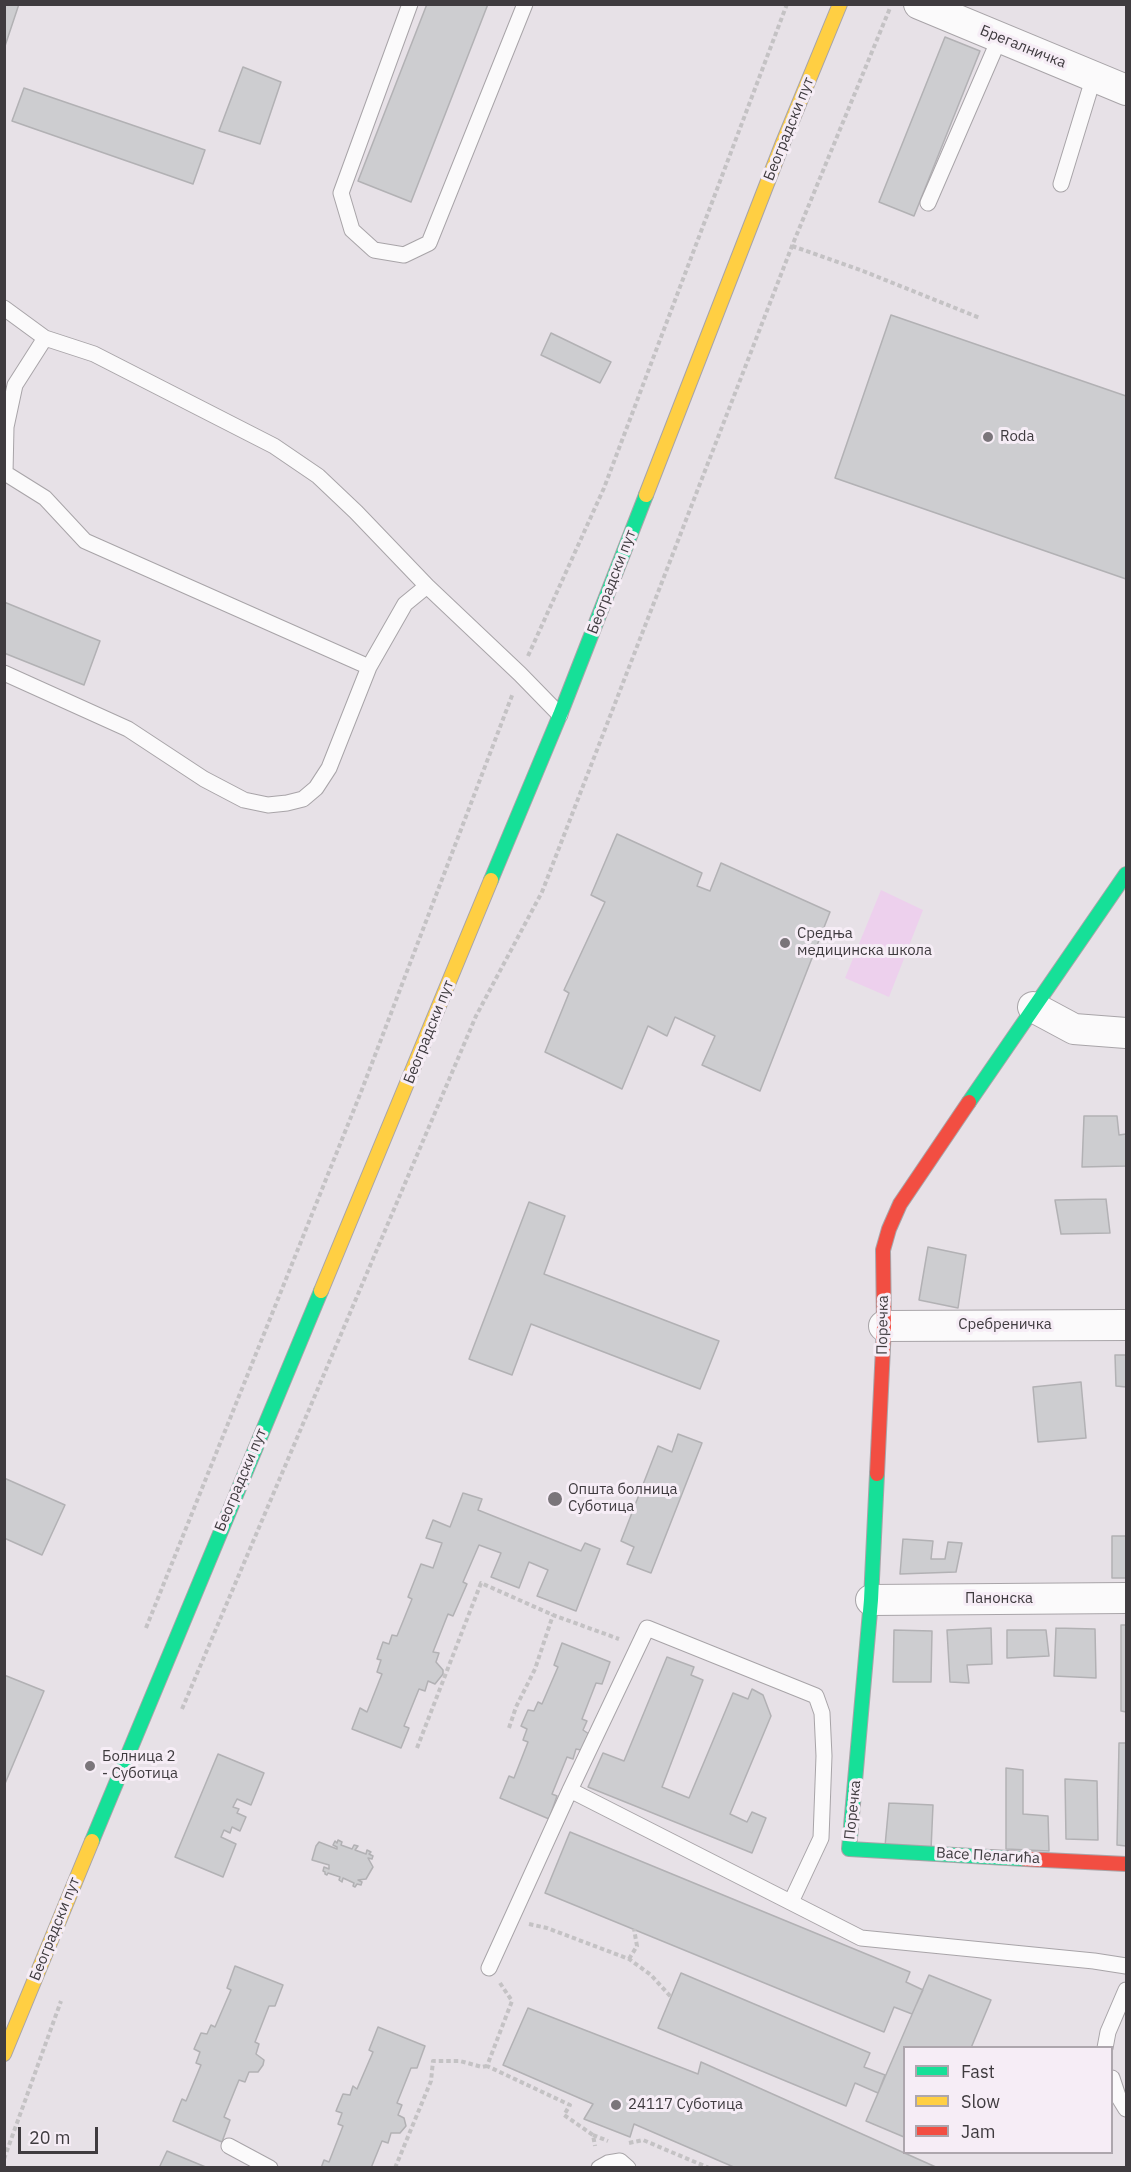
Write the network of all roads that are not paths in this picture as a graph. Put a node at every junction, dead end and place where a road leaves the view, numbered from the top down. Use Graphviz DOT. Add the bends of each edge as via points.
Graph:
graph roads {
  1 [pos="410,4"];
  2 [pos="525,4"];
  3 [pos="840,4"];
  4 [pos="919,4"];
  5 [pos="1000,37"];
  6 [pos="1094,76"];
  7 [pos="1126,90"];
  8 [pos="1061,184"];
  9 [pos="928,203"];
  10 [pos="4,308"];
  11 [pos="45,338"];
  12 [pos="10,383"];
  13 [pos="427,586"];
  14 [pos="369,667"];
  15 [pos="4,673"];
  16 [pos="560,715"];
  17 [pos="1126,873"];
  18 [pos="1033,1007"];
  19 [pos="1126,1033"];
  20 [pos="1126,1324"];
  21 [pos="884,1326"];
  22 [pos="1126,1598"];
  23 [pos="871,1600"];
  24 [pos="570,1790"];
  25 [pos="849,1849"];
  26 [pos="1126,1864"];
  27 [pos="791,1902"];
  28 [pos="1126,1966"];
  29 [pos="489,1968"];
  30 [pos="1126,1990"];
  31 [pos="1105,2046"];
  32 [pos="4,2054"];
  33 [pos="1113,2081"];
  34 [pos="1126,2109"];
  35 [pos="229,2146"];
  36 [pos="270,2168"];
  37 [pos="599,2168"];
  38 [pos="628,2168"];
  1 -- 2 [label="lane" via="341,193 352,230 374,250 404,255 429,243"];
  3 -- 16 [label="main road, Београдски пут"];
  4 -- 5 [label="street, Брегалничка"];
  5 -- 6 [label="street, Брегалничка"];
  5 -- 9 [label="lane"];
  6 -- 7 [label="street, Брегалничка"];
  6 -- 8 [label="lane"];
  10 -- 11 [label="lane"];
  11 -- 12 [label="lane"];
  11 -- 13 [label="lane" via="94,354 274,446 318,476"];
  12 -- 14 [label="lane" via="4,473 45,498 85,541"];
  13 -- 14 [label="lane" via="405,604"];
  13 -- 16 [label="lane"];
  14 -- 15 [label="lane" via="329,768 316,788 303,799 268,805 244,800 128,729"];
  16 -- 32 [label="main road, Београдски пут"];
  17 -- 18 [label="main road, Поречка"];
  18 -- 19 [label="street" via="1074,1029"];
  18 -- 21 [label="main road, Поречка" via="900,1204 883,1250"];
  20 -- 21 [label="street, Сребреничка"];
  21 -- 23 [label="main road, Поречка"];
  22 -- 23 [label="street, Панонска"];
  23 -- 25 [label="main road, Поречка"];
  24 -- 27 [label="lane"];
  24 -- 27 [label="lane" via="647,1628 816,1696 822,1713 824,1756 821,1838"];
  24 -- 29 [label="lane"];
  25 -- 26 [label="main road, Васе Пелагића"];
  27 -- 28 [label="lane" via="861,1938"];
  30 -- 31 [label="lane"];
  33 -- 34 [label="lane"];
  35 -- 36 [label="lane"];
  37 -- 38 [label="lane" via="620,2161"];
}
